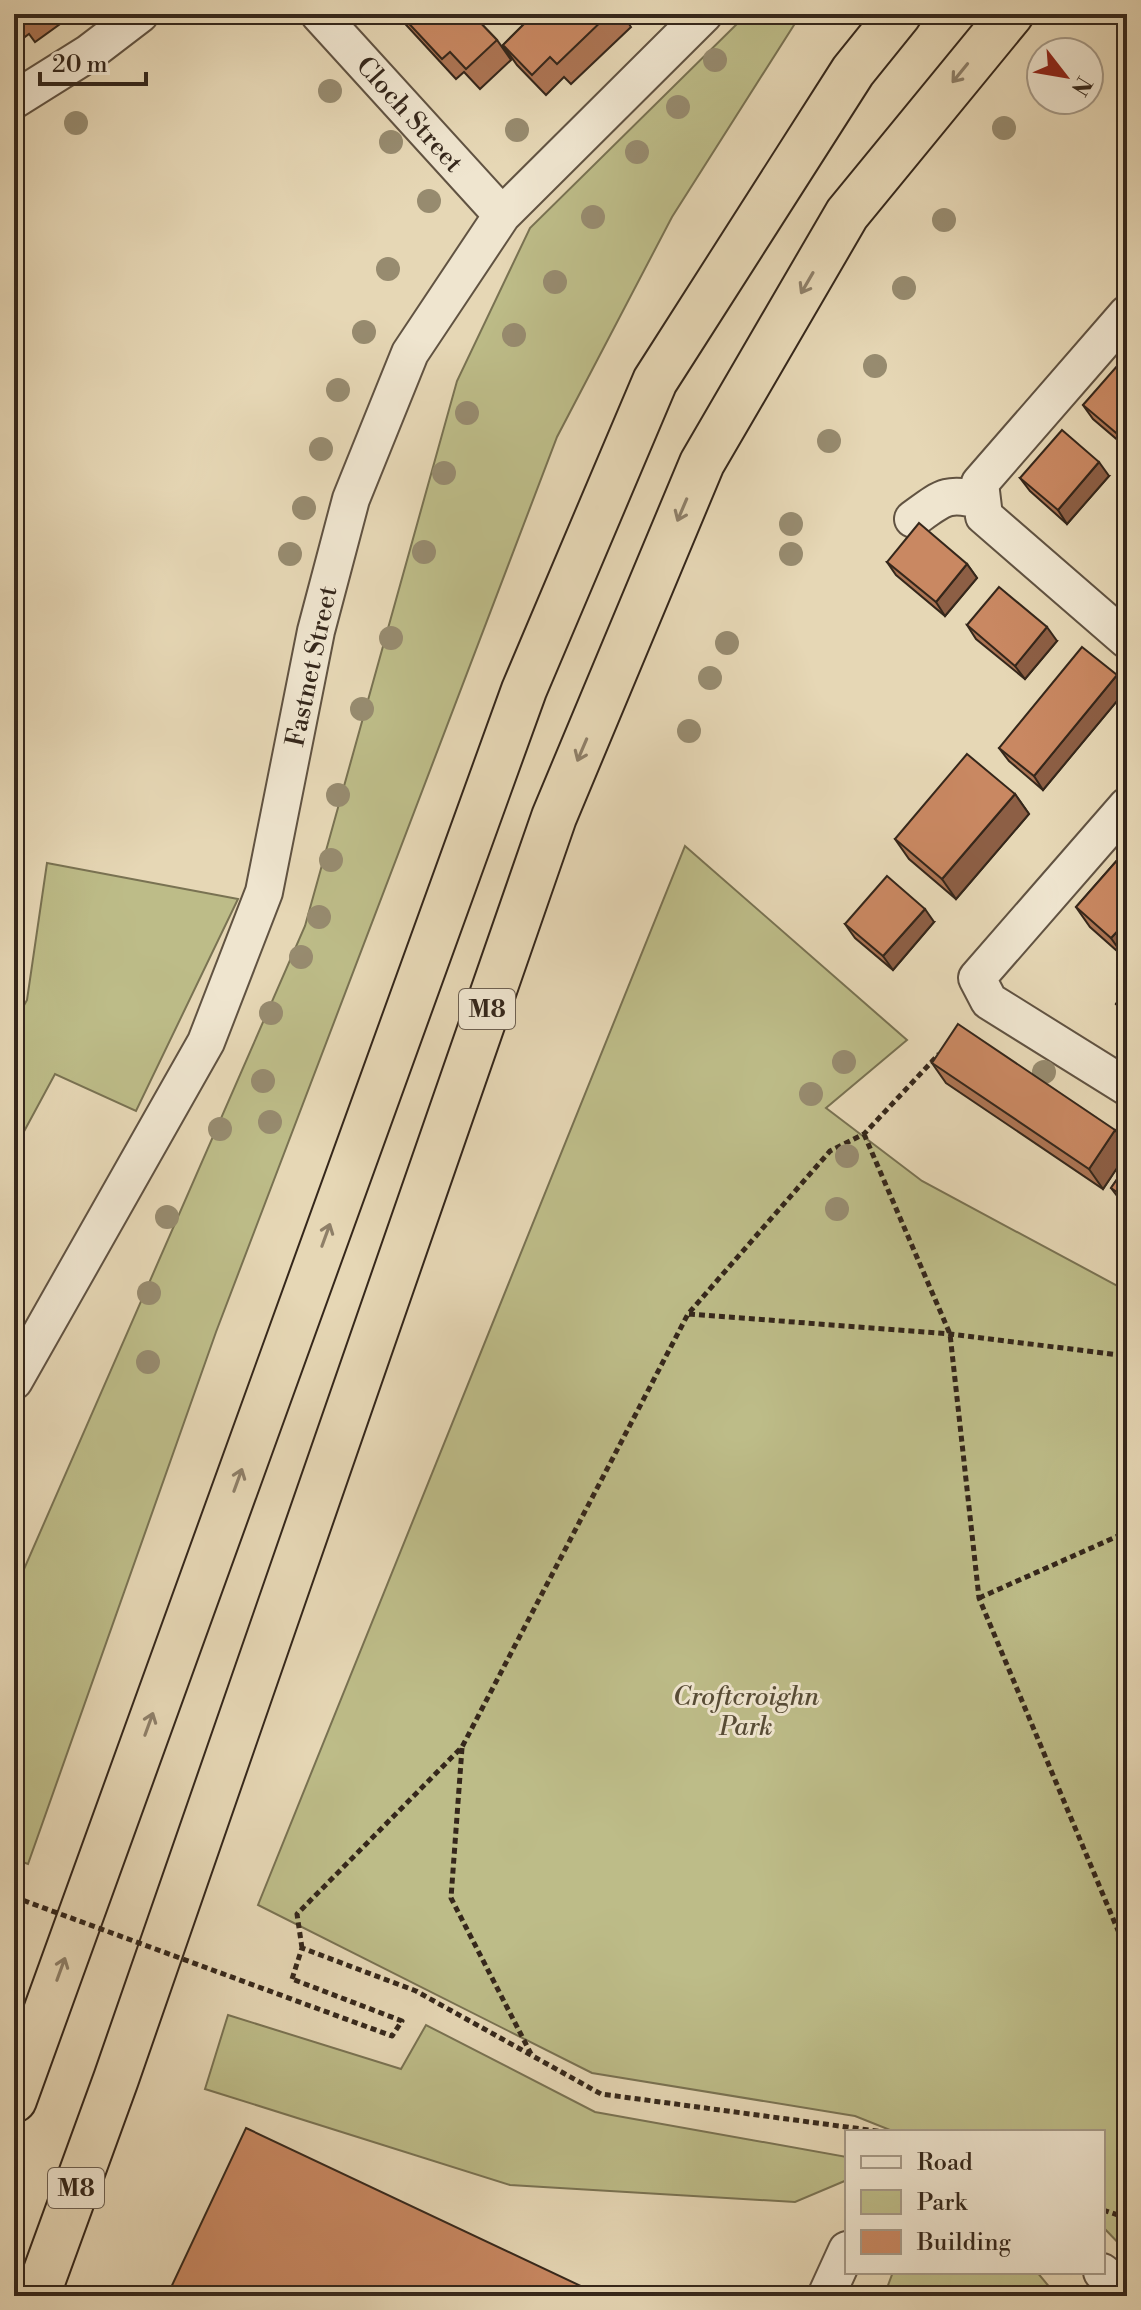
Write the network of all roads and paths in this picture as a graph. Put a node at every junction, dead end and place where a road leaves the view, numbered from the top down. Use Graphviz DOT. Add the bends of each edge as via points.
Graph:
graph roads {
  1 [pos="140,14"];
  2 [pos="319,14"];
  3 [pos="704,14"];
  4 [pos="899,14"];
  5 [pos="1011,14"];
  6 [pos="14,100"];
  7 [pos="502,215"];
  8 [pos="1127,314"];
  9 [pos="982,501"];
  10 [pos="913,519"];
  11 [pos="1127,640"];
  12 [pos="1127,806"];
  13 [pos="947,1045"];
  14 [pos="1127,1087"];
  15 [pos="864,1134"];
  16 [pos="688,1314"];
  17 [pos="950,1334"];
  18 [pos="1127,1356"];
  19 [pos="14,1381"];
  20 [pos="1127,1532"];
  21 [pos="979,1598"];
  22 [pos="462,1747"];
  23 [pos="14,1897"];
  24 [pos="302,1948"];
  25 [pos="1127,1952"];
  26 [pos="34,2042"];
  27 [pos="532,2056"];
  28 [pos="116,2079"];
  29 [pos="14,2092"];
  30 [pos="14,2100"];
  31 [pos="869,2130"];
  32 [pos="1105,2211"];
  33 [pos="1127,2218"];
  34 [pos="845,2254"];
  35 [pos="1104,2274"];
  36 [pos="1127,2292"];
  37 [pos="37,2296"];
  38 [pos="62,2296"];
  39 [pos="826,2296"];
  1 -- 6 [label="street"];
  2 -- 7 [label="street, Cloch Street"];
  3 -- 7 [label="street, Fastnet Street"];
  26 -- 4 [label="highway, one-way" via="524,690 648,396 853,71"];
  5 -- 28 [label="highway, M8, one-way" via="847,214 702,463 554,817"];
  7 -- 19 [label="street, Fastnet Street" via="410,353 351,499 316,631 264,892 206,1042"];
  8 -- 9 [label="street" via="980,483"];
  9 -- 10 [label="street" via="957,494 943,497"];
  9 -- 11 [label="street" via="984,516"];
  12 -- 14 [label="street" via="977,978 989,1001"];
  13 -- 15 [label="path"];
  15 -- 16 [label="path" via="830,1151"];
  15 -- 17 [label="path"];
  16 -- 17 [label="path"];
  16 -- 22 [label="path"];
  17 -- 18 [label="path"];
  17 -- 21 [label="path"];
  20 -- 21 [label="path"];
  21 -- 25 [label="path"];
  22 -- 24 [label="path" via="297,1914"];
  22 -- 27 [label="path" via="451,1898"];
  23 -- 24 [label="path, bridge" via="392,2036 402,2021 292,1979"];
  24 -- 27 [label="path" via="416,1991"];
  26 -- 29 [label="highway"];
  26 -- 30 [label="highway"];
  27 -- 31 [label="path" via="601,2094"];
  28 -- 37 [label="highway, M8"];
  28 -- 38 [label="highway"];
  32 -- 33 [label="path"];
  34 -- 39 [label="street"];
  35 -- 36 [label="street"];
}
